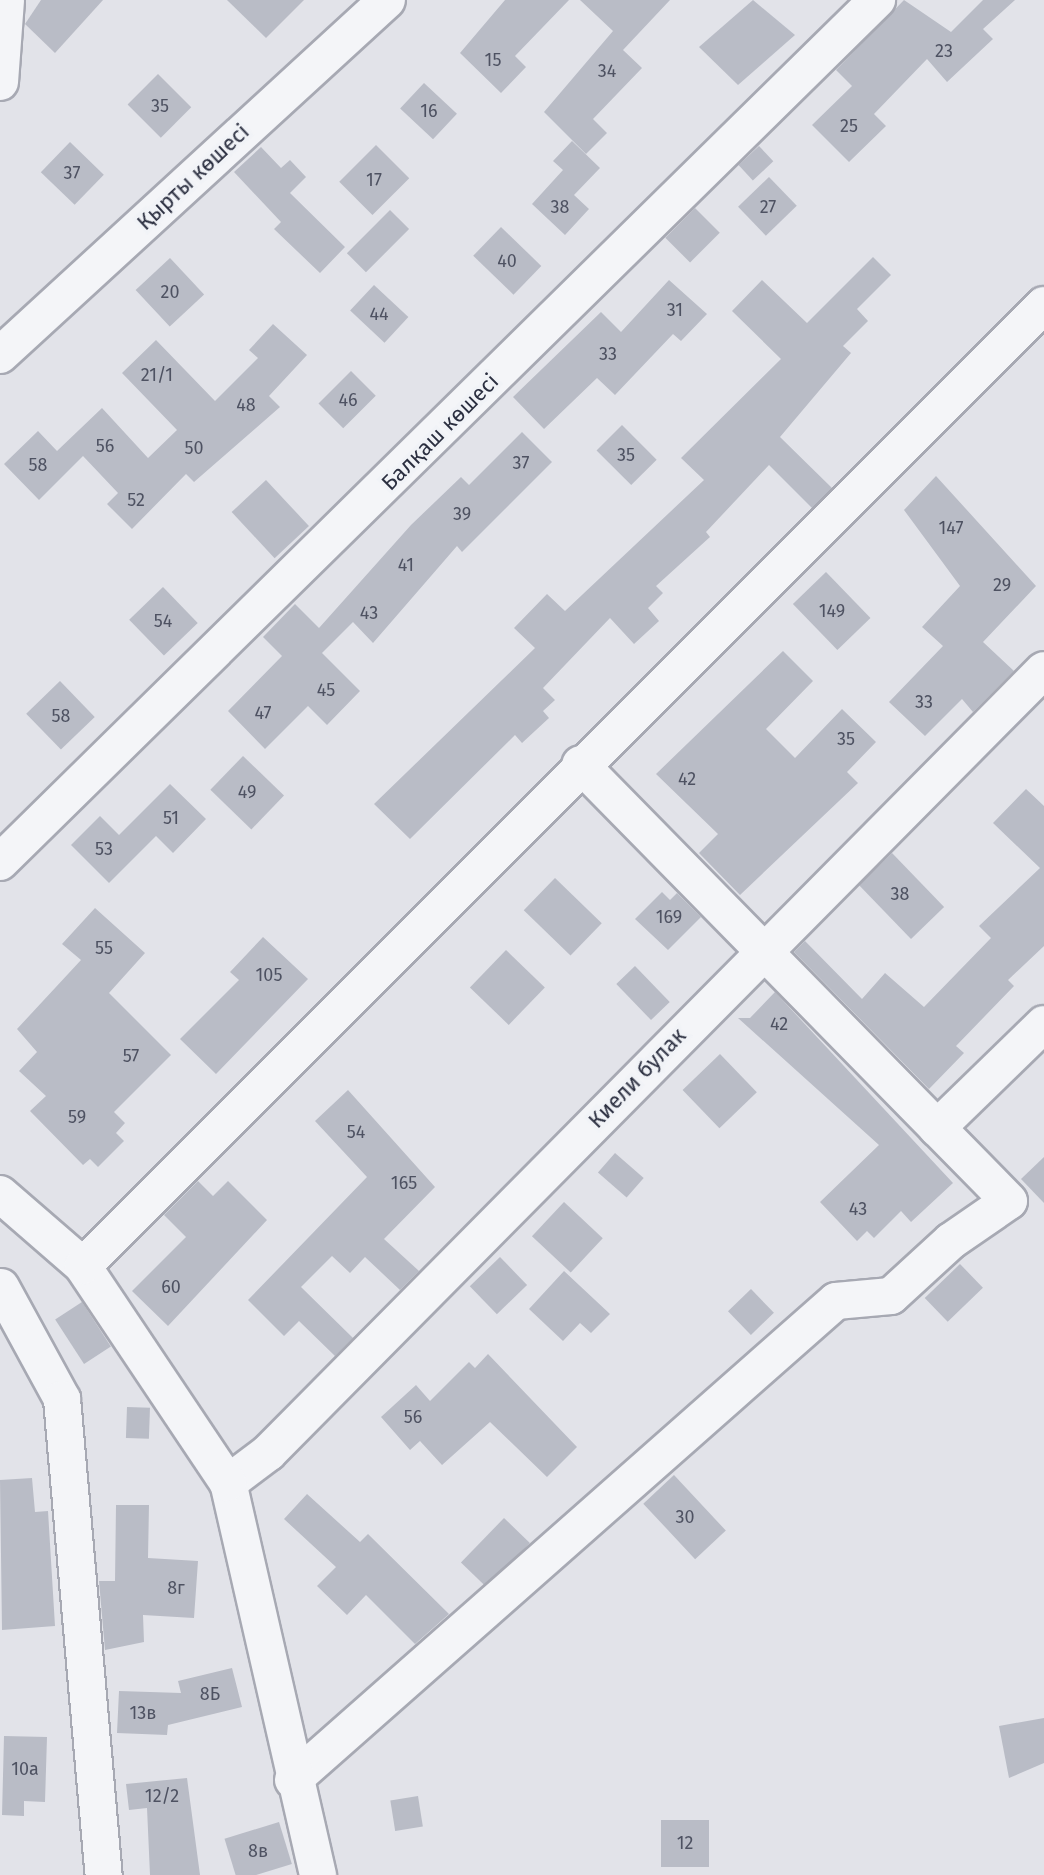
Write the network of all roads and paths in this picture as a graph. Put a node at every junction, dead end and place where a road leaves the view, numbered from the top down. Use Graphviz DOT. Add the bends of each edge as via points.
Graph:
graph roads {
  1 [pos="6,0"];
  2 [pos="387,0"];
  3 [pos="877,0"];
  4 [pos="0,82"];
  5 [pos="1044,305"];
  6 [pos="0,355"];
  7 [pos="1044,670"];
  8 [pos="580,764"];
  9 [pos="0,862"];
  10 [pos="763,949"];
  11 [pos="1044,1024"];
  12 [pos="937,1128"];
  13 [pos="0,1194"];
  14 [pos="83,1266"];
  15 [pos="1,1287"];
  16 [pos="228,1483"];
  17 [pos="293,1780"];
  18 [pos="104,1875"];
  19 [pos="318,1875"];
  1 -- 4 [label="street"];
  2 -- 6 [label="street, Қырты көшесі"];
  3 -- 9 [label="street, Балқаш көшесі"];
  5 -- 8 [label="street"];
  7 -- 10 [label="street, Киели булак"];
  8 -- 10 [label="street"];
  8 -- 14 [label="street" via="122,1235"];
  10 -- 12 [label="street"];
  10 -- 16 [label="street, Киели булак" via="268,1453"];
  11 -- 12 [label="street"];
  12 -- 17 [label="street" via="1009,1201 951,1241 891,1296 836,1301"];
  13 -- 14 [label="street"];
  14 -- 16 [label="street"];
  15 -- 18 [label="street" via="62,1399"];
  16 -- 17 [label="street"];
  17 -- 19 [label="street"];
}
